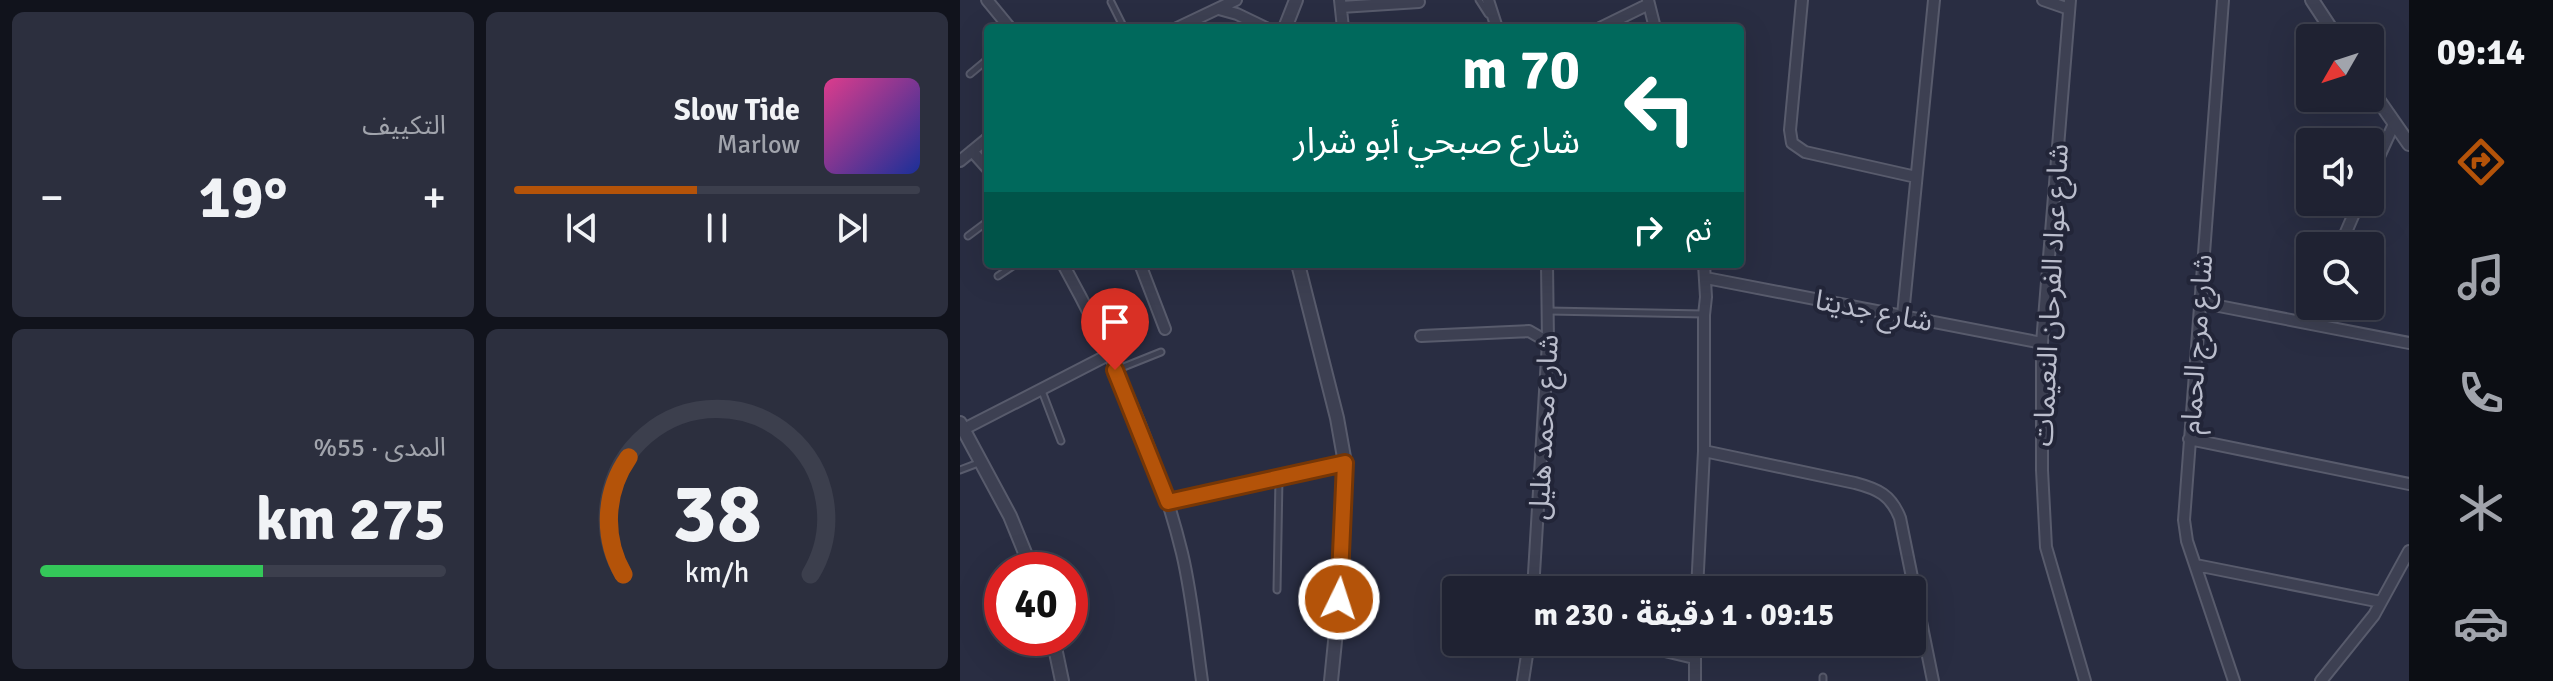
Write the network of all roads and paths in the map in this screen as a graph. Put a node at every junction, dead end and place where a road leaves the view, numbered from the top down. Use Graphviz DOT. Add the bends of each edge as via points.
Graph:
graph roads {
  1 [pos="987,0"];
  2 [pos="1236,0"];
  3 [pos="1296,0"];
  4 [pos="1479,0"];
  5 [pos="1488,0"];
  6 [pos="1802,0"];
  7 [pos="1934,0"];
  8 [pos="2043,0"];
  9 [pos="2223,0"];
  10 [pos="2312,1"];
  11 [pos="1111,2"];
  12 [pos="1419,2"];
  13 [pos="1649,2"];
  14 [pos="1341,4"];
  15 [pos="2069,5"];
  16 [pos="1219,9"];
  17 [pos="1007,24"];
  18 [pos="1122,24"];
  19 [pos="1186,24"];
  20 [pos="1258,24"];
  21 [pos="1287,24"];
  22 [pos="1343,24"];
  23 [pos="1495,24"];
  24 [pos="1495,24"];
  25 [pos="1608,24"];
  26 [pos="1654,24"];
  27 [pos="2328,24"];
  28 [pos="984,62"];
  29 [pos="970,74"];
  30 [pos="2384,109"];
  31 [pos="2394,124"];
  32 [pos="984,141"];
  33 [pos="2409,144"];
  34 [pos="2384,146"];
  35 [pos="972,151"];
  36 [pos="960,161"];
  37 [pos="984,164"];
  38 [pos="1916,177"];
  39 [pos="984,224"];
  40 [pos="968,236"];
  41 [pos="1010,268"];
  42 [pos="1065,268"];
  43 [pos="1142,268"];
  44 [pos="1299,268"];
  45 [pos="1547,268"];
  46 [pos="1705,268"];
  47 [pos="998,276"];
  48 [pos="1706,278"];
  49 [pos="2198,302"];
  50 [pos="1549,311"];
  51 [pos="1704,315"];
  52 [pos="1903,315"];
  53 [pos="2313,320"];
  54 [pos="2311,324"];
  55 [pos="1165,329"];
  56 [pos="1421,336"];
  57 [pos="1548,342"];
  58 [pos="2042,343"];
  59 [pos="2409,343"];
  60 [pos="1161,352"];
  61 [pos="1108,355"];
  62 [pos="1115,370"];
  63 [pos="1042,390"];
  64 [pos="962,426"];
  65 [pos="2189,439"];
  66 [pos="1061,441"];
  67 [pos="1704,451"];
  68 [pos="982,462"];
  69 [pos="1345,463"];
  70 [pos="960,470"];
  71 [pos="1279,477"];
  72 [pos="2409,484"];
  73 [pos="1168,502"];
  74 [pos="1025,552"];
  75 [pos="2407,558"];
  76 [pos="2196,565"];
  77 [pos="1534,576"];
  78 [pos="1698,576"];
  79 [pos="1277,590"];
  80 [pos="2381,602"];
  81 [pos="1057,656"];
  82 [pos="1527,656"];
  83 [pos="1686,656"];
  84 [pos="1694,658"];
  85 [pos="2324,680"];
  86 [pos="1062,681"];
  87 [pos="1202,681"];
  88 [pos="1331,681"];
  89 [pos="1523,681"];
  90 [pos="1695,681"];
  91 [pos="1933,681"];
  92 [pos="2085,681"];
  93 [pos="2234,681"];
  1 -- 17 [label="street"];
  2 -- 16 [label="street"];
  3 -- 21 [label="street"];
  4 -- 23 [label="lane"];
  5 -- 24 [label="street"];
  6 -- 38 [label="street" via="1792,143 1805,152"];
  7 -- 38 [label="street"];
  8 -- 15 [label="street"];
  9 -- 49 [label="street, شارع مرج الحمام"];
  10 -- 27 [label="street"];
  11 -- 18 [label="lane"];
  12 -- 14 [label="street"];
  13 -- 25 [label="street"];
  13 -- 26 [label="street"];
  14 -- 22 [label="street"];
  15 -- 58 [label="street, شارع عواد الفرحان النعيمات"];
  16 -- 19 [label="street"];
  16 -- 20 [label="street"];
  28 -- 29 [label="lane"];
  30 -- 31 [label="street"];
  31 -- 33 [label="street"];
  31 -- 34 [label="street"];
  32 -- 35 [label="street"];
  35 -- 36 [label="street"];
  35 -- 37 [label="street"];
  38 -- 52 [label="street"];
  39 -- 40 [label="lane"];
  41 -- 47 [label="lane"];
  42 -- 61 [label="street"];
  43 -- 55 [label="street"];
  44 -- 69 [label="street"];
  45 -- 50 [label="street, شارع محمد هليل"];
  46 -- 48 [label="street"];
  48 -- 51 [label="street"];
  48 -- 52 [label="street, شارع جديتا"];
  49 -- 54 [label="street"];
  49 -- 65 [label="street, شارع مرج الحمام"];
  50 -- 51 [label="lane"];
  50 -- 57 [label="street, شارع محمد هليل"];
  51 -- 67 [label="street"];
  52 -- 58 [label="street, شارع جديتا"];
  53 -- 54 [label="street"];
  54 -- 59 [label="street"];
  56 -- 57 [label="street" via="1529,331"];
  57 -- 77 [label="street, شارع محمد هليل"];
  58 -- 92 [label="street, شارع عواد الفرحان النعيمات" via="2046,547"];
  60 -- 62 [label="lane"];
  61 -- 62 [label="street"];
  61 -- 63 [label="street"];
  62 -- 73 [label="street"];
  63 -- 64 [label="street"];
  63 -- 66 [label="lane"];
  64 -- 68 [label="street"];
  65 -- 72 [label="street"];
  65 -- 76 [label="street, شارع مرج الحمام" via="2184,520"];
  67 -- 78 [label="street"];
  67 -- 91 [label="street" via="1855,483 1888,496 1900,518"];
  68 -- 70 [label="lane"];
  68 -- 74 [label="street"];
  69 -- 71 [label="street"];
  69 -- 88 [label="street"];
  71 -- 73 [label="street"];
  71 -- 79 [label="lane"];
  73 -- 87 [label="street" via="1183,556"];
  75 -- 80 [label="street"];
  76 -- 80 [label="street"];
  76 -- 93 [label="street, شارع مرج الحمام"];
  80 -- 85 [label="street"];
  81 -- 86 [label="street"];
  82 -- 89 [label="street"];
  83 -- 84 [label="street"];
  84 -- 90 [label="street"];
}
